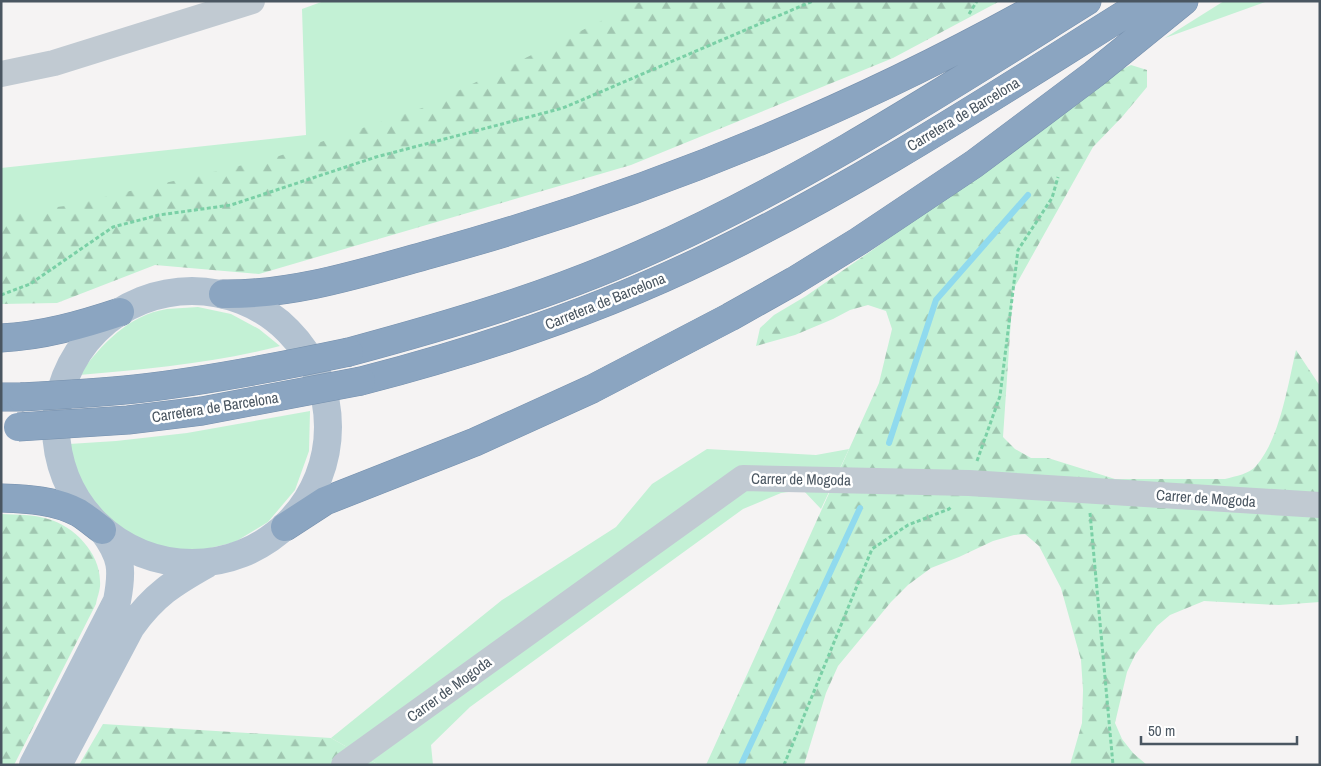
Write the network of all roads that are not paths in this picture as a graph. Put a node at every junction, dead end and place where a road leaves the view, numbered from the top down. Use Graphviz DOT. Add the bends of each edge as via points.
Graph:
graph roads {
  1 [pos="252,1"];
  2 [pos="1048,1"];
  3 [pos="1087,1"];
  4 [pos="1146,1"];
  5 [pos="1184,1"];
  6 [pos="1,74"];
  7 [pos="223,294"];
  8 [pos="120,312"];
  9 [pos="1,338"];
  10 [pos="11,397"];
  11 [pos="10,428"];
  12 [pos="1,498"];
  13 [pos="1320,505"];
  14 [pos="285,527"];
  15 [pos="102,530"];
  16 [pos="207,564"];
  17 [pos="33,765"];
  18 [pos="58,765"];
  19 [pos="344,765"];
  1 -- 6 [label="street" via="54,63"];
  2 -- 7 [label="highway" via="955,51 844,104 730,154 660,180 518,228 384,267 283,291"];
  3 -- 10 [label="highway, Carretera de Barcelona, bridge" via="839,153 711,222 642,254 536,295 430,330 281,366 90,393"];
  4 -- 11 [label="highway, Carretera de Barcelona, bridge" via="885,162 777,223 708,258 568,318 470,351 361,380 264,400 166,416"];
  5 -- 14 [label="highway" via="974,164 794,281 592,389 475,442 325,501"];
  7 -- 8 [label="main road" via="183,290 134,304"];
  7 -- 14 [label="main road" via="255,306 284,326 309,356 322,380 329,426 323,464 308,500"];
  8 -- 9 [label="highway" via="54,331"];
  8 -- 15 [label="main road" via="82,346 67,369 54,418 61,466 69,487 81,508"];
  12 -- 15 [label="highway" via="60,505 79,513"];
  13 -- 19 [label="street, Carrer de Mogoda" via="969,483 743,478"];
  14 -- 16 [label="main road" via="248,552"];
  15 -- 16 [label="main road" via="117,542 159,560"];
  15 -- 17 [label="main road" via="118,556 117,601"];
  16 -- 18 [label="main road" via="165,589 146,607 128,633"];
}
